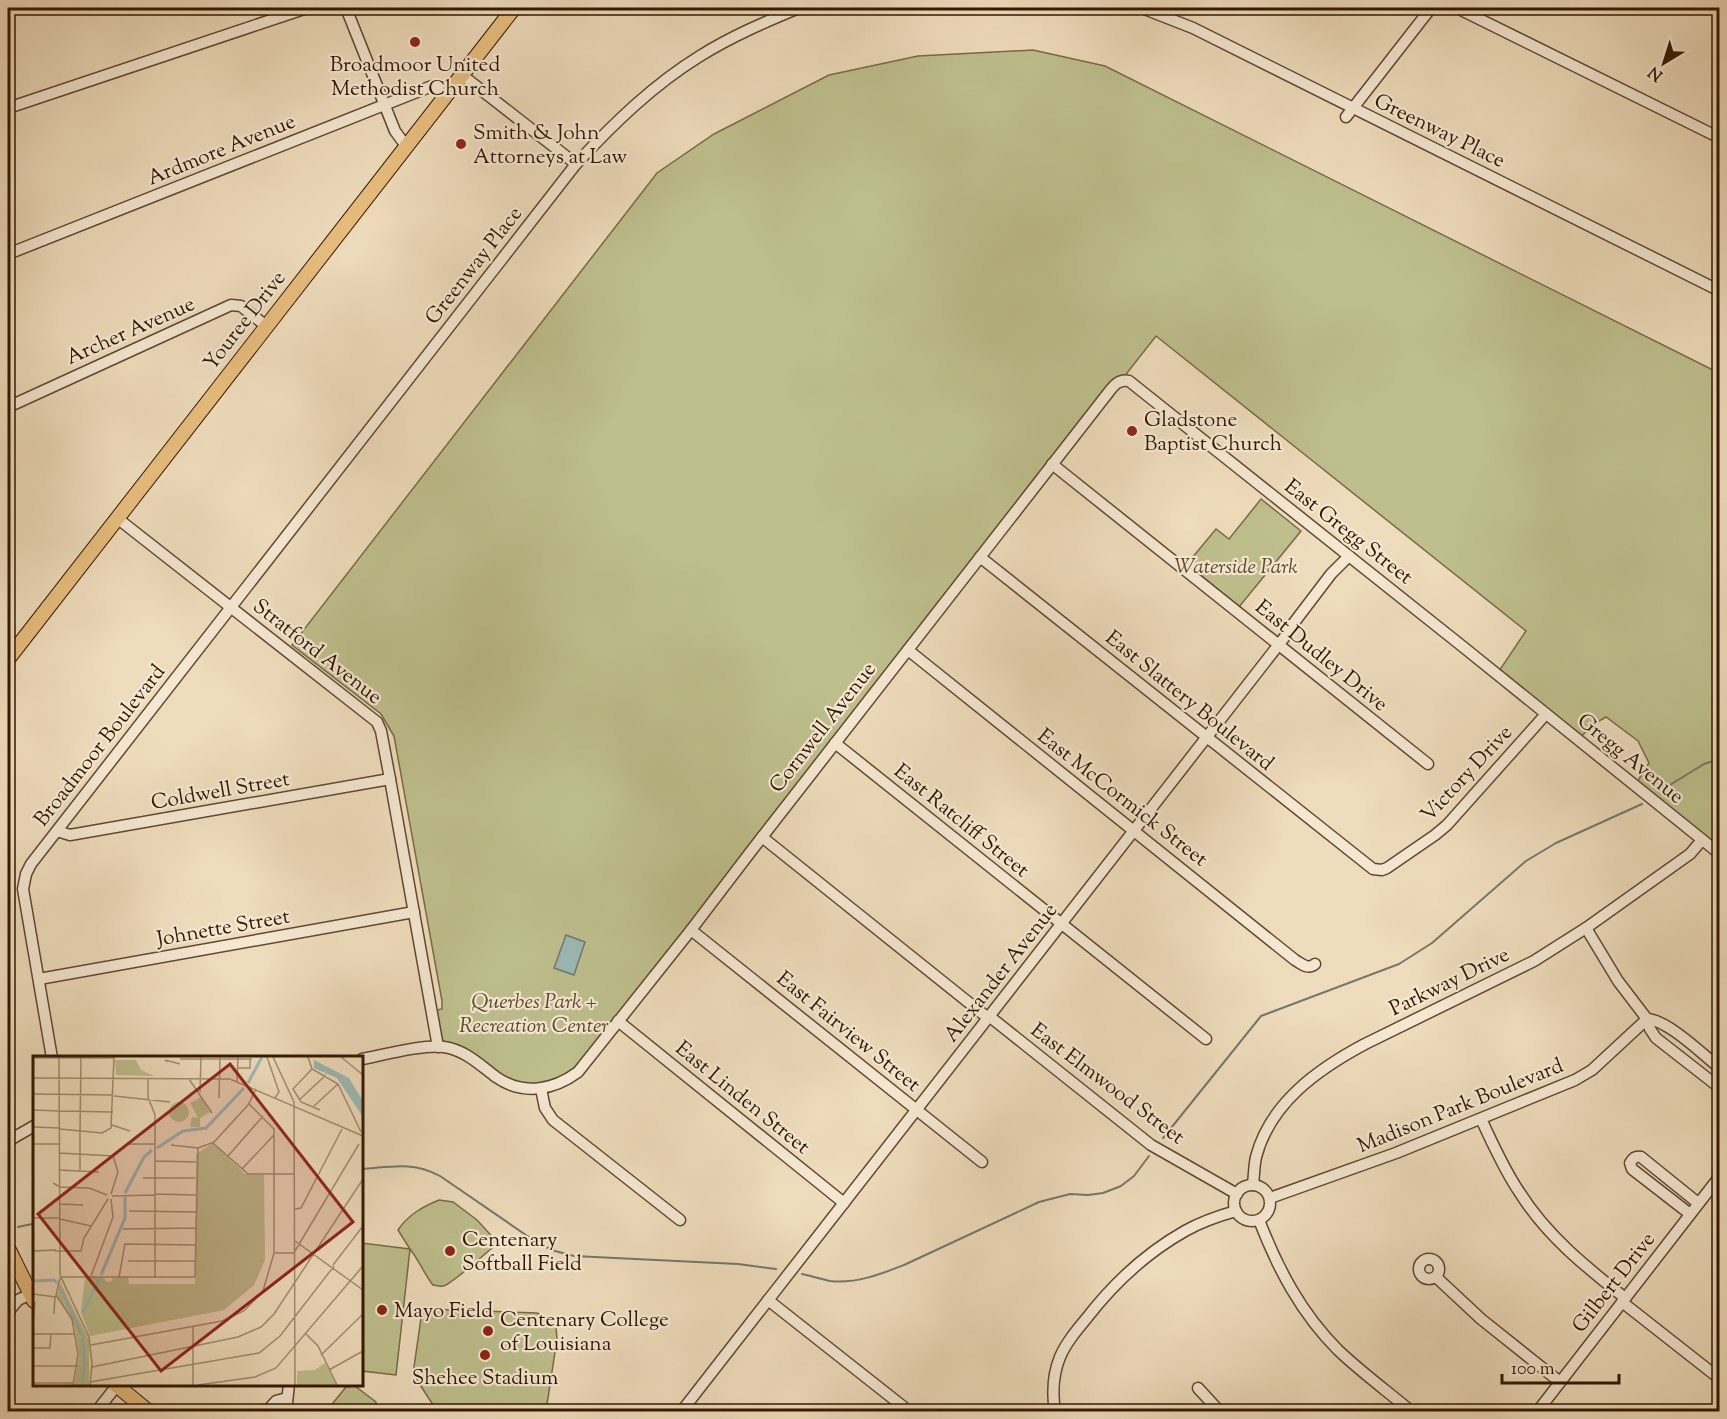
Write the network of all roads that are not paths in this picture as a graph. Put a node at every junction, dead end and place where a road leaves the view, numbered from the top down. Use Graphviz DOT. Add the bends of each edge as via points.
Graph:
graph roads {
  1 [pos="307,8"];
  2 [pos="346,8"];
  3 [pos="514,8"];
  4 [pos="799,8"];
  5 [pos="1142,8"];
  6 [pos="1431,8"];
  7 [pos="1457,8"];
  8 [pos="462,75"];
  9 [pos="449,90"];
  10 [pos="384,105"];
  11 [pos="8,108"];
  12 [pos="1350,112"];
  13 [pos="1719,138"];
  14 [pos="406,146"];
  15 [pos="576,164"];
  16 [pos="8,254"];
  17 [pos="1719,291"];
  18 [pos="266,326"];
  19 [pos="1127,381"];
  20 [pos="8,407"];
  21 [pos="1052,464"];
  22 [pos="117,518"];
  23 [pos="1349,556"];
  24 [pos="980,557"];
  25 [pos="231,608"];
  26 [pos="1278,645"];
  27 [pos="908,650"];
  28 [pos="8,659"];
  29 [pos="1546,714"];
  30 [pos="1206,738"];
  31 [pos="835,743"];
  32 [pos="1428,764"];
  33 [pos="390,779"];
  34 [pos="57,831"];
  35 [pos="1134,831"];
  36 [pos="762,837"];
  37 [pos="1702,840"];
  38 [pos="1719,854"];
  39 [pos="1378,870"];
  40 [pos="414,912"];
  41 [pos="1062,924"];
  42 [pos="1586,928"];
  43 [pos="691,930"];
  44 [pos="1316,964"];
  45 [pos="39,979"];
  46 [pos="989,1017"];
  47 [pos="1647,1019"];
  48 [pos="618,1021"];
  49 [pos="1206,1039"];
  50 [pos="438,1047"];
  51 [pos="52,1056"];
  52 [pos="363,1059"];
  53 [pos="1719,1068"];
  54 [pos="1719,1088"];
  55 [pos="541,1089"];
  56 [pos="916,1110"];
  57 [pos="1481,1119"];
  58 [pos="33,1127"];
  59 [pos="8,1141"];
  60 [pos="982,1162"];
  61 [pos="1719,1176"];
  62 [pos="1253,1185"];
  63 [pos="1237,1194"];
  64 [pos="1270,1198"];
  65 [pos="844,1203"];
  66 [pos="1698,1203"];
  67 [pos="1236,1211"];
  68 [pos="1690,1214"];
  69 [pos="680,1220"];
  70 [pos="1259,1220"];
  71 [pos="8,1248"];
  72 [pos="1436,1277"];
  73 [pos="33,1297"];
  74 [pos="768,1300"];
  75 [pos="1624,1300"];
  76 [pos="8,1312"];
  77 [pos="1719,1379"];
  78 [pos="1560,1382"];
  79 [pos="116,1386"];
  80 [pos="118,1386"];
  81 [pos="290,1386"];
  82 [pos="1198,1388"];
  83 [pos="287,1398"];
  84 [pos="96,1412"];
  85 [pos="150,1412"];
  86 [pos="266,1412"];
  87 [pos="286,1412"];
  88 [pos="681,1412"];
  89 [pos="910,1412"];
  90 [pos="1055,1412"];
  91 [pos="1220,1412"];
  92 [pos="1412,1412"];
  93 [pos="1538,1412"];
  1 -- 11 [label="street"];
  2 -- 10 [label="street"];
  3 -- 8 [label="main road, Youree Drive"];
  4 -- 15 [label="street, Greenway Place" via="745,31 687,64 626,112"];
  5 -- 12 [label="street, Greenway Place" via="1193,28"];
  6 -- 12 [label="street"];
  7 -- 13 [label="street"];
  8 -- 9 [label="main road, Youree Drive"];
  8 -- 15 [label="street"];
  9 -- 10 [label="street, Ardmore Avenue" via="432,86"];
  9 -- 14 [label="main road, Youree Drive"];
  10 -- 14 [label="street"];
  10 -- 16 [label="street, Ardmore Avenue"];
  12 -- 17 [label="street, Greenway Place"];
  14 -- 18 [label="main road, Youree Drive"];
  15 -- 25 [label="street, Greenway Place"];
  18 -- 20 [label="street, Archer Avenue" via="241,306 231,305"];
  18 -- 22 [label="main road, Youree Drive"];
  19 -- 21 [label="street, Cornwell Avenue" via="1114,385"];
  19 -- 23 [label="street, East Gregg Street"];
  21 -- 24 [label="street, Cornwell Avenue"];
  21 -- 26 [label="street, East Dudley Drive"];
  22 -- 25 [label="street, Stratford Avenue"];
  22 -- 28 [label="main road, Youree Drive"];
  23 -- 26 [label="street, Alexander Avenue"];
  23 -- 29 [label="street, East Gregg Street"];
  24 -- 27 [label="street, Cornwell Avenue"];
  24 -- 30 [label="street, East Slattery Boulevard"];
  25 -- 33 [label="street, Stratford Avenue" via="377,722"];
  25 -- 34 [label="street, Broadmoor Boulevard"];
  26 -- 30 [label="street, Alexander Avenue"];
  26 -- 32 [label="street, East Dudley Drive"];
  27 -- 31 [label="street, Cornwell Avenue"];
  27 -- 35 [label="street, East McCormick Street"];
  29 -- 37 [label="street, Gregg Avenue"];
  29 -- 39 [label="street, Victory Drive" via="1441,831 1387,868"];
  30 -- 35 [label="street, Alexander Avenue"];
  30 -- 39 [label="street, East Slattery Boulevard" via="1370,868"];
  31 -- 36 [label="street, Cornwell Avenue"];
  31 -- 41 [label="street, East Ratcliff Street"];
  33 -- 34 [label="street, Coldwell Street" via="70,835"];
  33 -- 40 [label="street, Stratford Avenue"];
  34 -- 45 [label="street, Broadmoor Boulevard" via="28,869 23,884"];
  35 -- 41 [label="street, Alexander Avenue"];
  35 -- 44 [label="street, East McCormick Street" via="1295,960 1307,967"];
  36 -- 43 [label="street, Cornwell Avenue"];
  36 -- 46 [label="street, East Elmwood Street"];
  37 -- 38 [label="street, Gregg Avenue"];
  37 -- 42 [label="street, Parkway Drive" via="1690,854"];
  40 -- 45 [label="street, Johnette Street"];
  40 -- 50 [label="street, Stratford Avenue"];
  41 -- 46 [label="street, Alexander Avenue"];
  41 -- 49 [label="street, East Ratcliff Street"];
  42 -- 47 [label="street"];
  42 -- 62 [label="street, Parkway Drive" via="1534,961 1341,1056 1318,1072 1286,1102 1267,1130 1255,1159"];
  43 -- 48 [label="street, Cornwell Avenue"];
  43 -- 56 [label="street, East Fairview Street"];
  45 -- 51 [label="street, Broadmoor Boulevard"];
  46 -- 56 [label="street, Alexander Avenue"];
  46 -- 63 [label="street, East Elmwood Street" via="1151,1145"];
  47 -- 53 [label="street" via="1666,1025"];
  47 -- 54 [label="street" via="1656,1038"];
  47 -- 57 [label="street, Madison Park Boulevard" via="1592,1070"];
  48 -- 55 [label="street, Cornwell Avenue" via="578,1072 562,1083"];
  48 -- 65 [label="street, East Linden Street"];
  50 -- 52 [label="street"];
  50 -- 55 [label="street" via="466,1055 504,1082"];
  55 -- 69 [label="street" via="545,1108 553,1120"];
  56 -- 60 [label="street, East Fairview Street"];
  56 -- 65 [label="street, Alexander Avenue"];
  57 -- 64 [label="street, Madison Park Boulevard"];
  57 -- 75 [label="street" via="1506,1170 1537,1217"];
  58 -- 59 [label="street"];
  61 -- 66 [label="street, Gilbert Drive"];
  62 -- 63 [label="street" via="1245,1186"];
  62 -- 64 [label="street" via="1263,1188"];
  63 -- 67 [label="street"];
  64 -- 70 [label="street" via="1269,1210"];
  65 -- 74 [label="street, Alexander Avenue"];
  66 -- 68 [label="street, Gilbert Drive"];
  66 -- 68 [label="street" via="1641,1157 1632,1159 1632,1169"];
  67 -- 70 [label="street" via="1248,1221"];
  67 -- 90 [label="street" via="1184,1232 1142,1260 1109,1291 1060,1357 1055,1372"];
  68 -- 75 [label="street, Gilbert Drive"];
  70 -- 92 [label="street" via="1282,1275 1327,1338"];
  71 -- 73 [label="main road"];
  72 -- 78 [label="street"];
  73 -- 76 [label="street" via="18,1300"];
  74 -- 88 [label="street, Alexander Avenue"];
  74 -- 89 [label="street"];
  75 -- 77 [label="street"];
  75 -- 78 [label="street, Gilbert Drive"];
  78 -- 93 [label="street, Gilbert Drive"];
  79 -- 84 [label="street"];
  80 -- 85 [label="main road"];
  81 -- 83 [label="street"];
  82 -- 91 [label="street"];
  83 -- 86 [label="street" via="276,1401"];
  83 -- 87 [label="street"];
}
